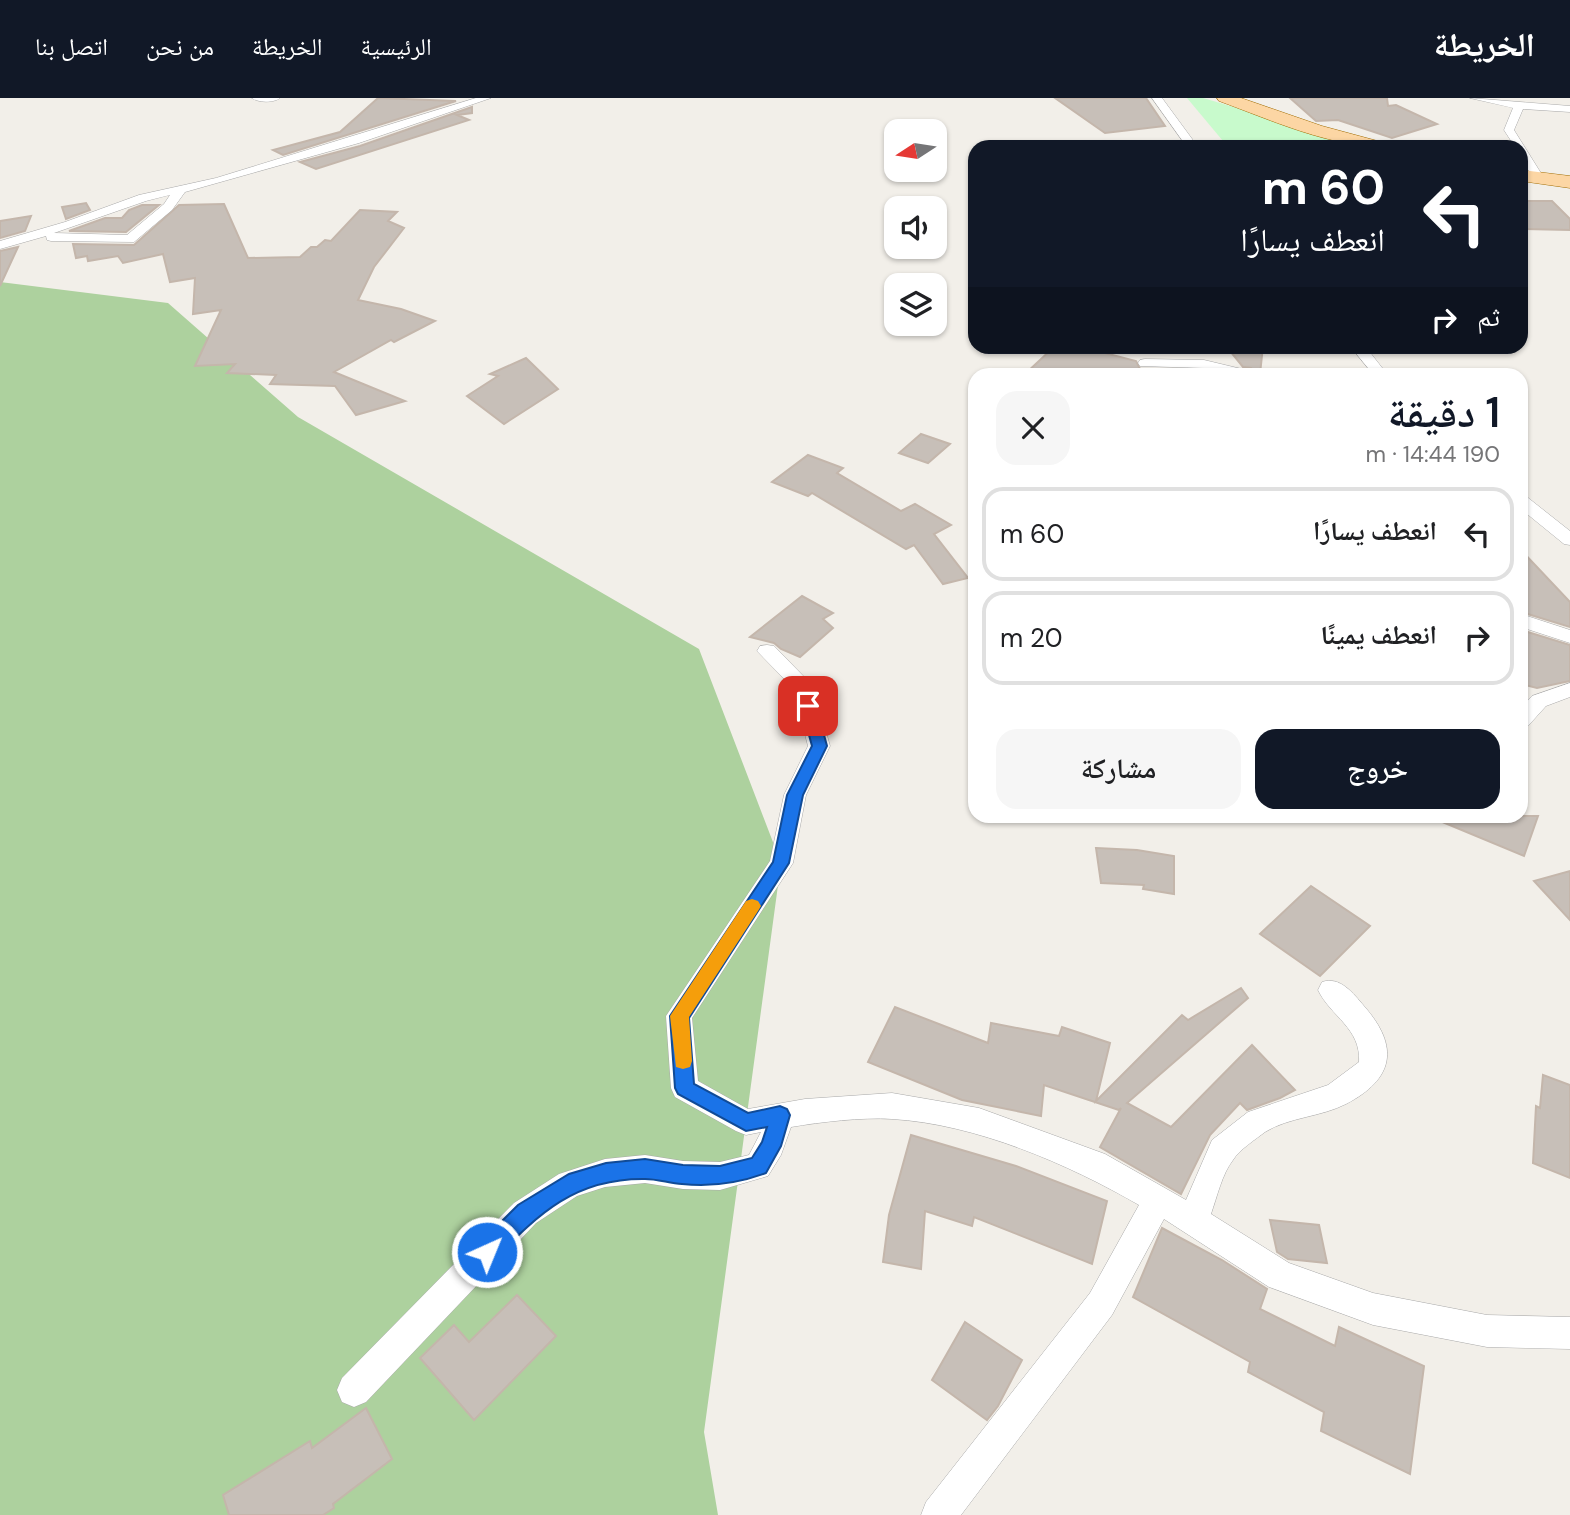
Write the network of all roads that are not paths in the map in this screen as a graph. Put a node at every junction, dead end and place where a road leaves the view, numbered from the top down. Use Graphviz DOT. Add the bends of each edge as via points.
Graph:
graph roads {
  1 [pos="257,98"];
  2 [pos="275,98"];
  3 [pos="486,98"];
  4 [pos="1157,98"];
  5 [pos="1225,98"];
  6 [pos="1475,98"];
  7 [pos="1519,106"];
  8 [pos="1570,109"];
  9 [pos="1188,140"];
  10 [pos="1353,140"];
  11 [pos="1515,140"];
  12 [pos="1530,177"];
  13 [pos="1570,182"];
  14 [pos="181,189"];
  15 [pos="34,237"];
  16 [pos="0,245"];
  17 [pos="1364,354"];
  18 [pos="1145,363"];
  19 [pos="1220,368"];
  20 [pos="1375,368"];
  21 [pos="1529,514"];
  22 [pos="1570,540"];
  23 [pos="1528,622"];
  24 [pos="1570,637"];
  25 [pos="767,651"];
  26 [pos="1570,690"];
  27 [pos="1528,714"];
  28 [pos="1331,990"];
  29 [pos="780,1115"];
  30 [pos="1158,1200"];
  31 [pos="1193,1220"];
  32 [pos="1570,1333"];
  33 [pos="354,1390"];
  34 [pos="939,1515"];
  1 -- 2 [label="street"];
  3 -- 14 [label="street"];
  4 -- 9 [label="street"];
  5 -- 10 [label="main road"];
  6 -- 7 [label="street"];
  7 -- 8 [label="street"];
  7 -- 11 [label="street" via="1509,130"];
  12 -- 13 [label="main road"];
  14 -- 15 [label="street"];
  14 -- 15 [label="street" via="168,207 130,239"];
  15 -- 16 [label="street"];
  17 -- 20 [label="street"];
  18 -- 19 [label="street"];
  21 -- 22 [label="street"];
  23 -- 24 [label="street"];
  25 -- 29 [label="street" via="803,686 820,746 795,795 781,863 679,1016 685,1088 746,1122"];
  26 -- 27 [label="street" via="1539,702"];
  28 -- 31 [label="street" via="1357,1016 1375,1049 1373,1069 1337,1095 1258,1121 1222,1150"];
  29 -- 30 [label="street" via="892,1106 979,1121 1095,1164"];
  29 -- 33 [label="street" via="771,1146 758,1166 720,1176 645,1169 606,1173 569,1184 547,1198 525,1213"];
  30 -- 31 [label="street"];
  30 -- 34 [label="street" via="1101,1304"];
  31 -- 32 [label="street" via="1280,1276 1373,1309 1487,1331"];
}
